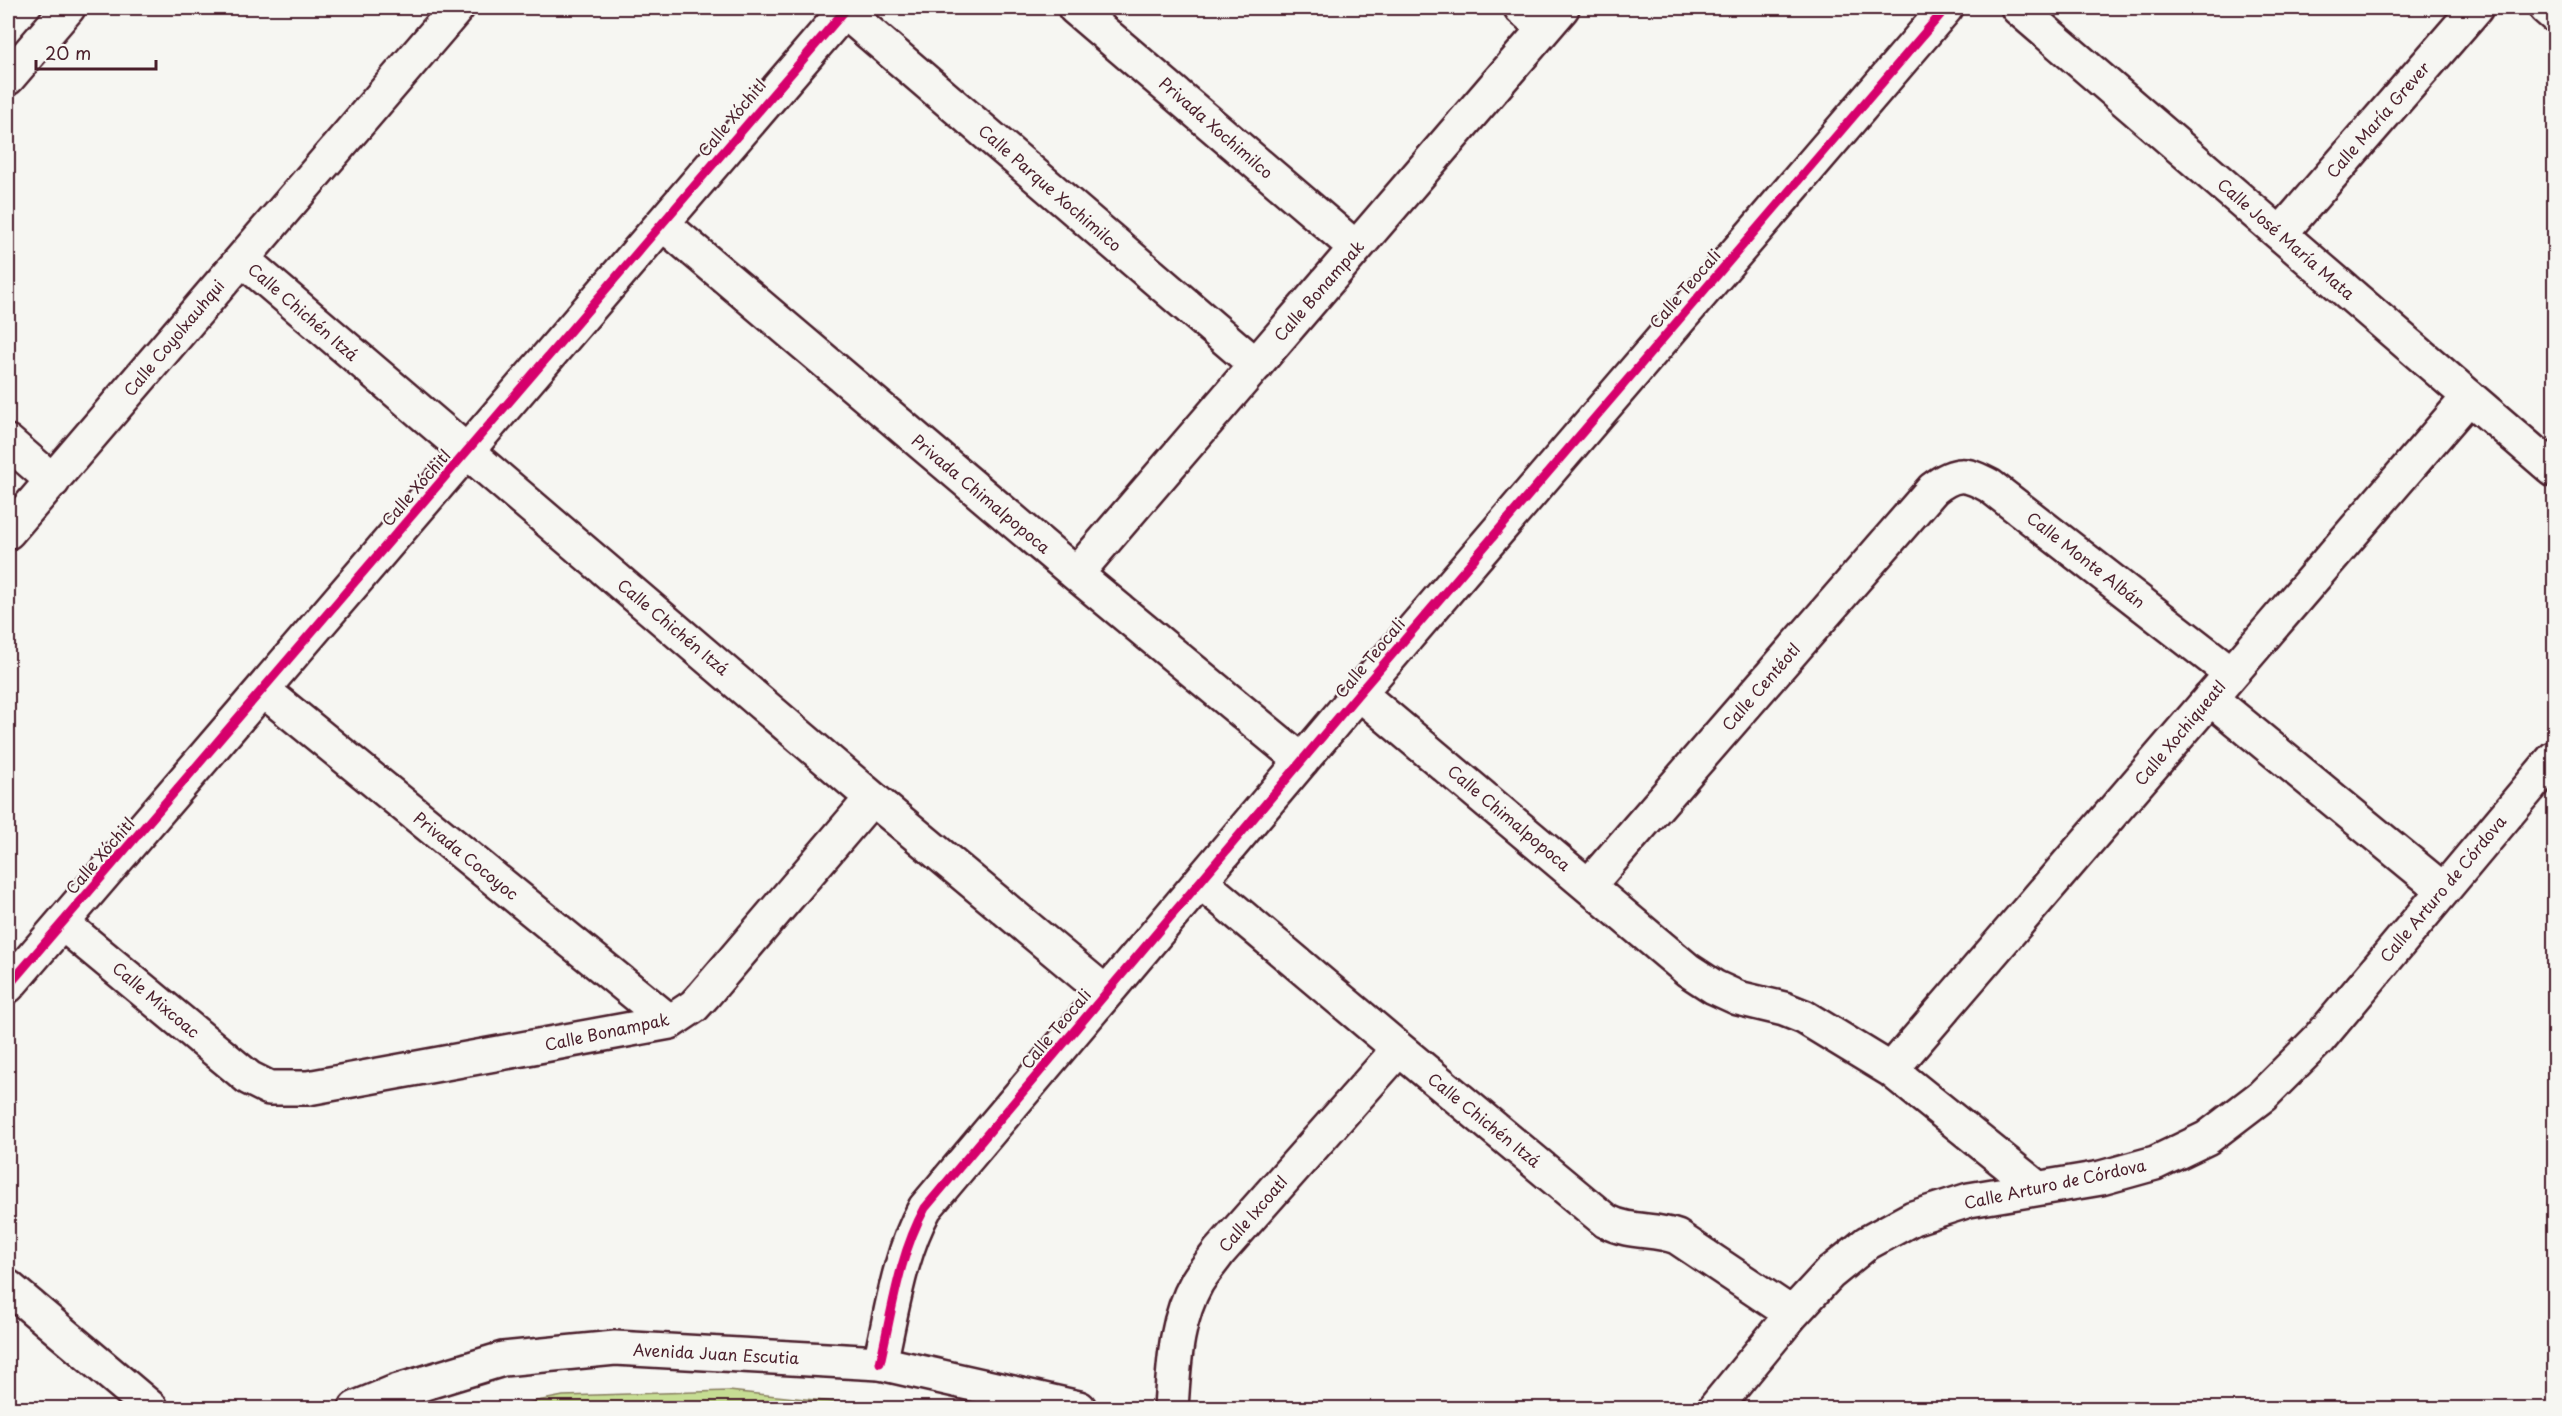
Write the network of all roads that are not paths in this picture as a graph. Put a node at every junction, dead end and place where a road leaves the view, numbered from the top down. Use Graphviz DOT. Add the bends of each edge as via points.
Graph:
graph roads {
  1 [pos="457,8"];
  2 [pos="1075,8"];
  3 [pos="1946,8"];
  4 [pos="2018,8"];
  5 [pos="2476,8"];
  6 [pos="2546,8"];
  7 [pos="63,9"];
  8 [pos="845,9"];
  9 [pos="1542,14"];
  10 [pos="2554,15"];
  11 [pos="8,75"];
  12 [pos="663,224"];
  13 [pos="2281,233"];
  14 [pos="1356,248"];
  15 [pos="242,259"];
  16 [pos="1256,365"];
  17 [pos="2469,397"];
  18 [pos="8,442"];
  19 [pos="467,452"];
  20 [pos="2554,470"];
  21 [pos="52,481"];
  22 [pos="1933,489"];
  23 [pos="8,532"];
  24 [pos="1076,574"];
  25 [pos="2231,673"];
  26 [pos="262,690"];
  27 [pos="1359,693"];
  28 [pos="2210,698"];
  29 [pos="2554,758"];
  30 [pos="1302,761"];
  31 [pos="872,798"];
  32 [pos="1201,882"];
  33 [pos="1589,885"];
  34 [pos="2442,889"];
  35 [pos="62,923"];
  36 [pos="8,986"];
  37 [pos="1106,993"];
  38 [pos="670,1022"];
  39 [pos="1399,1049"];
  40 [pos="1891,1070"];
  41 [pos="249,1078"];
  42 [pos="2036,1187"];
  43 [pos="8,1287"];
  44 [pos="1792,1314"];
  45 [pos="880,1363"];
  46 [pos="151,1408"];
  47 [pos="356,1408"];
  48 [pos="1079,1408"];
  49 [pos="1171,1408"];
  50 [pos="1715,1408"];
  1 -- 15 [label="street, Calle Coyolxauhqui"];
  2 -- 14 [label="street, Privada Xochimilco"];
  3 -- 27 [label="street, Calle Teocali"];
  4 -- 13 [label="street, Calle José María Mata"];
  5 -- 13 [label="street, Calle María Grever"];
  6 -- 10 [label="street"];
  7 -- 11 [label="street"];
  8 -- 12 [label="street, Calle Xóchitl"];
  8 -- 16 [label="street, Calle Parque Xochimilco"];
  9 -- 14 [label="street, Calle Bonampak"];
  12 -- 19 [label="street, Calle Xóchitl"];
  12 -- 24 [label="street, Privada Chimalpopoca"];
  13 -- 17 [label="street, Calle José María Mata"];
  14 -- 16 [label="street, Calle Bonampak"];
  15 -- 19 [label="street, Calle Chichén Itzá"];
  15 -- 21 [label="street, Calle Coyolxauhqui"];
  16 -- 24 [label="street, Calle Bonampak"];
  17 -- 20 [label="street, Calle José María Mata"];
  17 -- 25 [label="street, Calle Xochiqueatl"];
  18 -- 21 [label="street"];
  19 -- 26 [label="street, Calle Xóchitl"];
  19 -- 31 [label="street, Calle Chichén Itzá"];
  21 -- 23 [label="street, Calle Coyolxauhqui"];
  22 -- 25 [label="street, Calle Monte Albán" via="1947,478 1959,475 1990,486"];
  22 -- 33 [label="street, Calle Centéotl"];
  24 -- 30 [label="street, Privada Chimalpopoca"];
  25 -- 28 [label="street, Calle Xochiqueatl"];
  26 -- 35 [label="street, Calle Xóchitl"];
  26 -- 38 [label="street, Privada Cocoyoc"];
  27 -- 30 [label="street, Calle Teocali"];
  27 -- 33 [label="street, Calle Chimalpopoca"];
  28 -- 34 [label="street"];
  28 -- 40 [label="street, Calle Xochiqueatl"];
  29 -- 34 [label="street, Calle Arturo de Córdova"];
  30 -- 32 [label="street, Calle Teocali"];
  31 -- 37 [label="street, Calle Chichén Itzá"];
  31 -- 38 [label="street, Calle Bonampak" via="694,1006"];
  32 -- 37 [label="street, Calle Teocali"];
  32 -- 39 [label="street, Calle Chichén Itzá"];
  33 -- 40 [label="street, Calle Chimalpopoca" via="1688,970 1714,987 1804,1017"];
  34 -- 42 [label="street, Calle Arturo de Córdova" via="2319,1039 2262,1096 2207,1138 2155,1163 2101,1178"];
  35 -- 36 [label="street, Calle Xóchitl"];
  35 -- 41 [label="street, Calle Mixcoac"];
  37 -- 45 [label="street, Calle Teocali" via="925,1208 906,1250"];
  38 -- 41 [label="street, Calle Bonampak" via="308,1088 269,1088"];
  39 -- 44 [label="street, Calle Chichén Itzá" via="1606,1221 1628,1230 1677,1237"];
  39 -- 49 [label="street, Calle Ixcoatl" via="1219,1252 1197,1282 1176,1342"];
  40 -- 42 [label="street, Calle Chimalpopoca"];
  42 -- 44 [label="street, Calle Arturo de Córdova" via="1969,1200 1913,1218 1867,1243 1829,1274"];
  43 -- 46 [label="street"];
  44 -- 50 [label="street, Calle Arturo de Córdova"];
  45 -- 47 [label="street, Avenida Juan Escutia" via="615,1348 503,1359"];
  45 -- 48 [label="street, Avenida Juan Escutia"];
}
